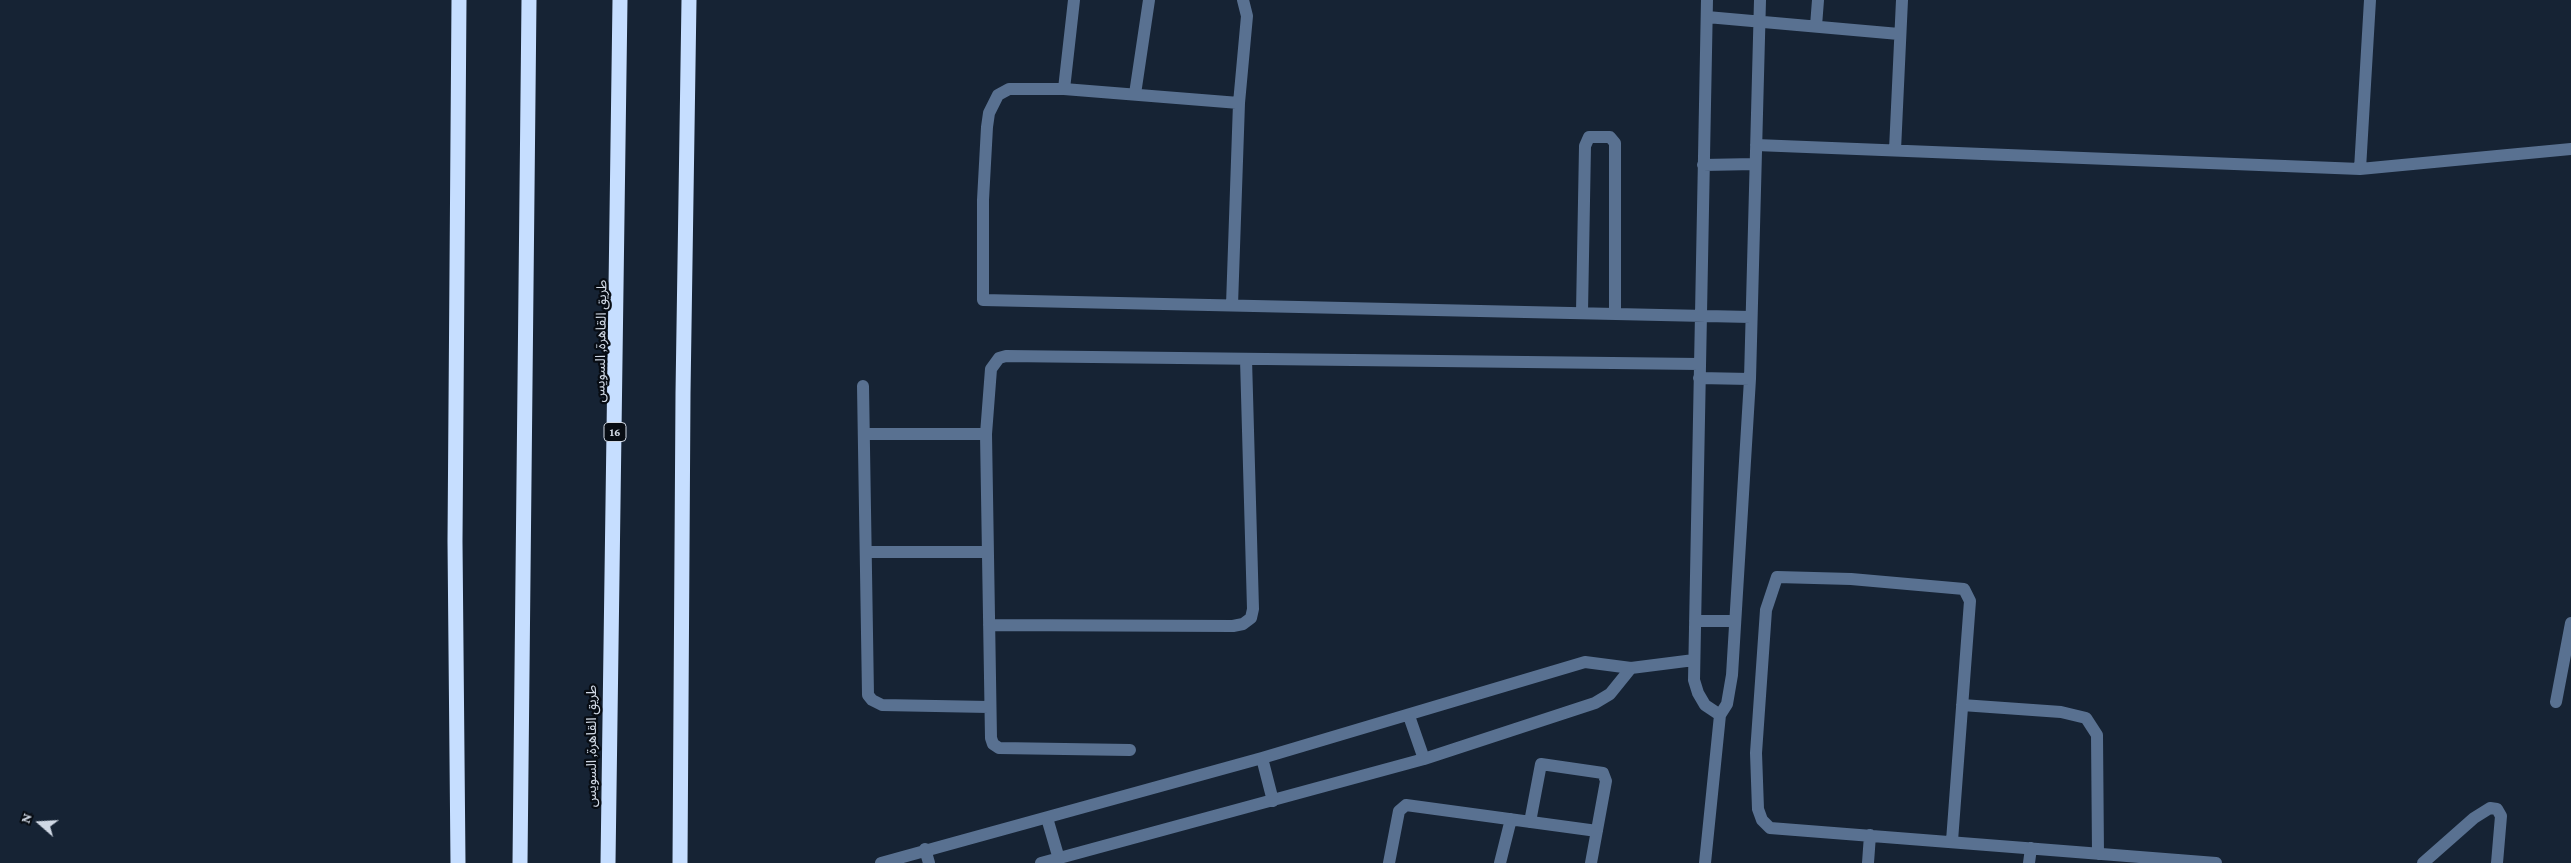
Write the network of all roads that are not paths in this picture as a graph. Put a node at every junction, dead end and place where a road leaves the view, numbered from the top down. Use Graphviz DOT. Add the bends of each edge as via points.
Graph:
graph roads {
  1 [pos="458,0"];
  2 [pos="529,0"];
  3 [pos="620,0"];
  4 [pos="689,0"];
  5 [pos="1074,0"];
  6 [pos="1148,0"];
  7 [pos="1243,0"];
  8 [pos="1707,0"];
  9 [pos="1760,0"];
  10 [pos="1818,0"];
  11 [pos="1902,0"];
  12 [pos="2370,0"];
  13 [pos="1707,17"];
  14 [pos="1759,21"];
  15 [pos="1816,26"];
  16 [pos="1899,34"];
  17 [pos="1064,90"];
  18 [pos="1135,94"];
  19 [pos="1240,103"];
  20 [pos="1756,145"];
  21 [pos="2571,149"];
  22 [pos="1895,150"];
  23 [pos="1755,164"];
  24 [pos="1703,165"];
  25 [pos="2360,168"];
  26 [pos="1232,305"];
  27 [pos="1582,312"];
  28 [pos="1615,313"];
  29 [pos="1700,315"];
  30 [pos="1751,317"];
  31 [pos="1246,359"];
  32 [pos="1699,364"];
  33 [pos="1699,378"];
  34 [pos="1750,379"];
  35 [pos="863,386"];
  36 [pos="864,434"];
  37 [pos="986,434"];
  38 [pos="866,552"];
  39 [pos="988,552"];
  40 [pos="1695,621"];
  41 [pos="1735,621"];
  42 [pos="2571,623"];
  43 [pos="989,625"];
  44 [pos="2569,643"];
  45 [pos="1694,660"];
  46 [pos="1631,668"];
  47 [pos="2556,702"];
  48 [pos="1962,705"];
  49 [pos="989,707"];
  50 [pos="1720,715"];
  51 [pos="1409,716"];
  52 [pos="1130,750"];
  53 [pos="1262,758"];
  54 [pos="1424,759"];
  55 [pos="1273,801"];
  56 [pos="1047,818"];
  57 [pos="1511,819"];
  58 [pos="1530,822"];
  59 [pos="1597,831"];
  60 [pos="1870,834"];
  61 [pos="1952,841"];
  62 [pos="2031,848"];
  63 [pos="925,850"];
  64 [pos="2098,854"];
  65 [pos="1059,858"];
  66 [pos="458,863"];
  67 [pos="520,863"];
  68 [pos="608,863"];
  69 [pos="680,863"];
  70 [pos="880,863"];
  71 [pos="929,863"];
  72 [pos="1041,863"];
  73 [pos="1388,863"];
  74 [pos="1500,863"];
  75 [pos="1591,863"];
  76 [pos="1705,863"];
  77 [pos="1868,863"];
  78 [pos="2029,863"];
  79 [pos="2214,863"];
  80 [pos="2423,863"];
  81 [pos="2497,863"];
  1 -- 66 [label="highway" via="455,541"];
  2 -- 67 [label="highway"];
  3 -- 68 [label="highway, طريق القاهرة, السويس / 16"];
  4 -- 69 [label="highway"];
  5 -- 17 [label="lane"];
  6 -- 18 [label="lane"];
  7 -- 19 [label="lane" via="1247,16"];
  8 -- 13 [label="lane"];
  9 -- 14 [label="lane"];
  10 -- 15 [label="lane"];
  11 -- 16 [label="lane"];
  12 -- 25 [label="lane"];
  13 -- 14 [label="lane"];
  13 -- 24 [label="lane"];
  14 -- 15 [label="lane"];
  14 -- 20 [label="lane"];
  15 -- 16 [label="lane"];
  16 -- 22 [label="lane"];
  17 -- 18 [label="lane"];
  17 -- 26 [label="lane" via="1009,89 998,95 989,113 982,200 983,300"];
  18 -- 19 [label="lane"];
  19 -- 26 [label="lane"];
  20 -- 22 [label="lane"];
  20 -- 23 [label="lane"];
  21 -- 25 [label="lane"];
  22 -- 25 [label="lane"];
  23 -- 24 [label="lane"];
  23 -- 30 [label="lane"];
  24 -- 29 [label="lane"];
  26 -- 27 [label="lane"];
  27 -- 28 [label="lane"];
  27 -- 28 [label="lane" via="1585,146 1590,137 1610,137 1615,143"];
  28 -- 29 [label="lane"];
  29 -- 30 [label="lane"];
  29 -- 32 [label="lane"];
  30 -- 34 [label="lane"];
  31 -- 32 [label="lane"];
  31 -- 37 [label="lane" via="999,358 991,369"];
  31 -- 43 [label="lane" via="1254,609 1250,618 1233,626"];
  32 -- 33 [label="lane"];
  33 -- 34 [label="lane"];
  33 -- 40 [label="lane"];
  34 -- 41 [label="lane"];
  35 -- 36 [label="lane"];
  36 -- 37 [label="lane"];
  36 -- 38 [label="lane"];
  37 -- 39 [label="lane"];
  38 -- 39 [label="lane"];
  38 -- 49 [label="lane" via="868,695 882,704"];
  39 -- 43 [label="lane"];
  40 -- 41 [label="lane"];
  40 -- 45 [label="lane"];
  41 -- 50 [label="lane" via="1730,690"];
  42 -- 44 [label="lane"];
  43 -- 49 [label="lane"];
  44 -- 47 [label="lane"];
  45 -- 46 [label="lane"];
  45 -- 50 [label="lane" via="1698,693 1705,705"];
  46 -- 51 [label="lane" via="1585,662"];
  46 -- 54 [label="lane" via="1610,694 1595,704"];
  48 -- 60 [label="lane" via="1970,601 1964,589 1851,578 1777,577 1766,610 1756,753 1758,809 1770,828"];
  48 -- 61 [label="lane"];
  48 -- 64 [label="lane" via="2061,712 2086,718 2097,736"];
  49 -- 52 [label="lane" via="991,738 999,748"];
  50 -- 76 [label="lane"];
  51 -- 53 [label="lane"];
  51 -- 54 [label="lane"];
  53 -- 55 [label="lane"];
  53 -- 56 [label="lane"];
  54 -- 55 [label="lane"];
  55 -- 65 [label="lane"];
  56 -- 63 [label="lane"];
  56 -- 65 [label="lane"];
  57 -- 58 [label="lane"];
  57 -- 73 [label="lane" via="1406,804 1399,811"];
  57 -- 74 [label="lane"];
  58 -- 59 [label="lane"];
  58 -- 59 [label="lane" via="1539,766 1542,764 1605,775"];
  59 -- 75 [label="lane"];
  60 -- 61 [label="lane"];
  60 -- 77 [label="lane"];
  61 -- 62 [label="lane"];
  62 -- 64 [label="lane"];
  62 -- 78 [label="lane"];
  63 -- 70 [label="lane"];
  63 -- 71 [label="lane"];
  64 -- 79 [label="lane"];
  65 -- 72 [label="lane"];
  80 -- 81 [label="lane" via="2490,808 2497,809 2501,816"];
}
